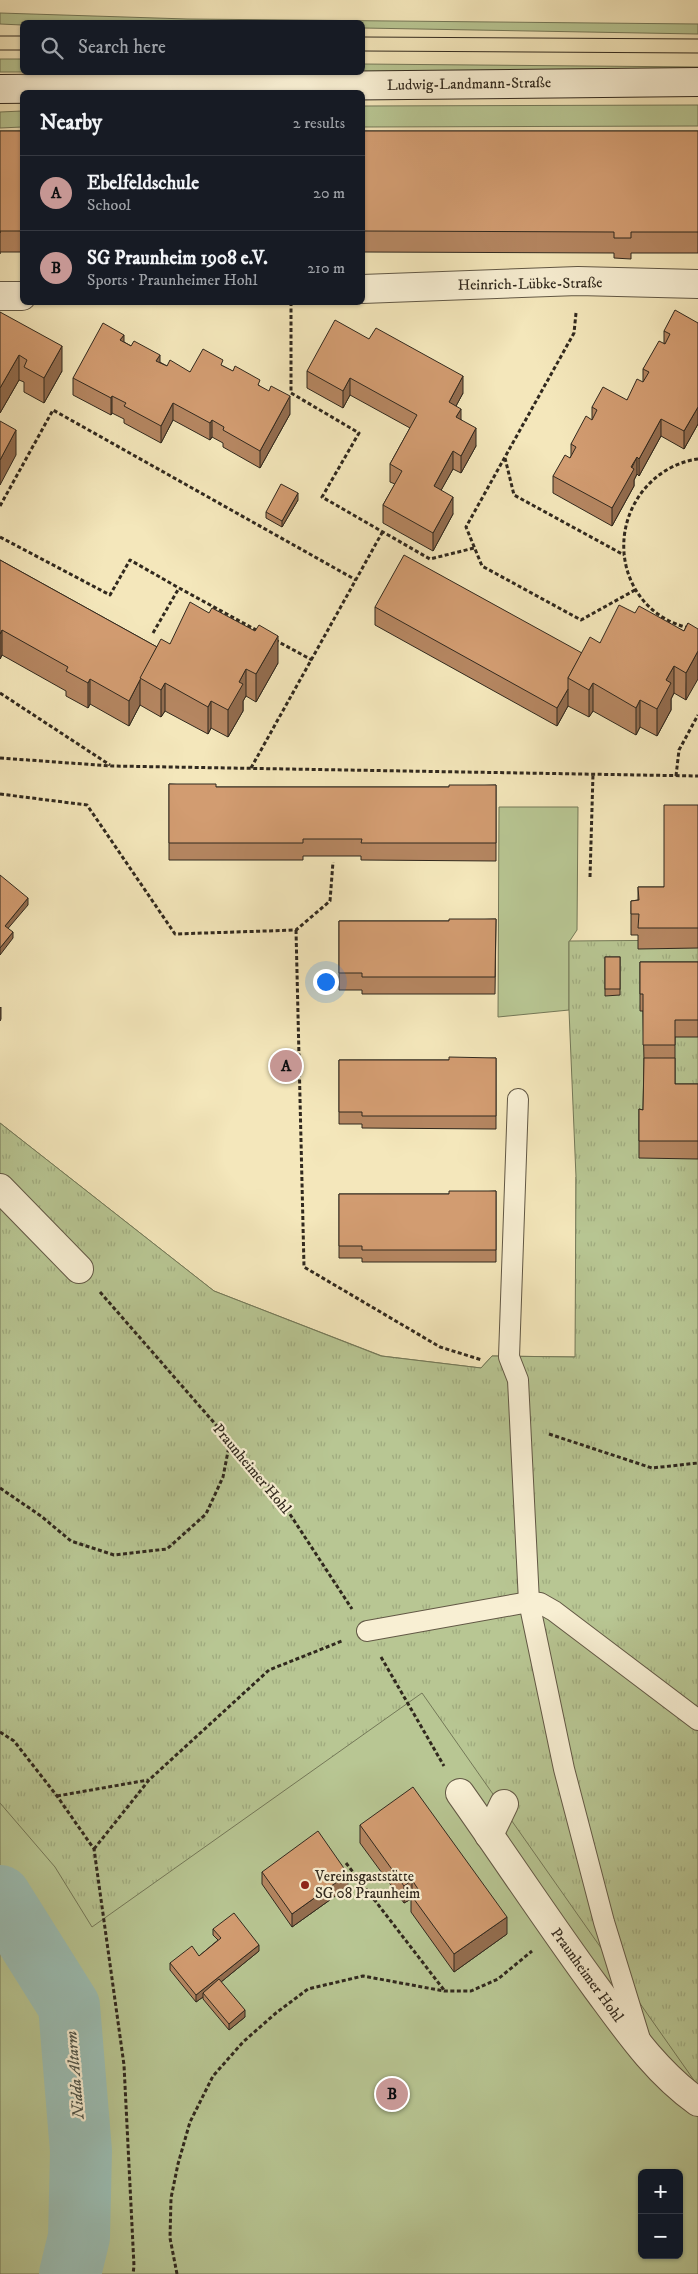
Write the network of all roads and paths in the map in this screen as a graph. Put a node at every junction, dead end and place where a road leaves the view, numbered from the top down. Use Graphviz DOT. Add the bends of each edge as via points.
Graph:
graph roads {
  1 [pos="698,82"];
  2 [pos="0,89"];
  3 [pos="578,281"];
  4 [pos="698,284"];
  5 [pos="365,289"];
  6 [pos="0,296"];
  7 [pos="20,296"];
  8 [pos="291,305"];
  9 [pos="505,458"];
  10 [pos="698,459"];
  11 [pos="0,506"];
  12 [pos="383,532"];
  13 [pos="0,537"];
  14 [pos="474,548"];
  15 [pos="624,555"];
  16 [pos="356,580"];
  17 [pos="179,588"];
  18 [pos="635,590"];
  19 [pos="698,630"];
  20 [pos="153,633"];
  21 [pos="262,633"];
  22 [pos="270,637"];
  23 [pos="312,660"];
  24 [pos="0,693"];
  25 [pos="698,715"];
  26 [pos="0,758"];
  27 [pos="112,766"];
  28 [pos="251,768"];
  29 [pos="593,774"];
  30 [pos="676,776"];
  31 [pos="698,776"];
  32 [pos="0,794"];
  33 [pos="332,862"];
  34 [pos="590,877"];
  35 [pos="296,930"];
  36 [pos="518,1099"];
  37 [pos="0,1188"];
  38 [pos="79,1269"];
  39 [pos="518,1380"];
  40 [pos="519,1424"];
  41 [pos="230,1441"];
  42 [pos="698,1464"];
  43 [pos="0,1488"];
  44 [pos="529,1602"];
  45 [pos="367,1632"];
  46 [pos="698,1720"];
  47 [pos="0,1732"];
  48 [pos="149,1780"];
  49 [pos="460,1793"];
  50 [pos="57,1796"];
  51 [pos="504,1804"];
  52 [pos="489,1835"];
  53 [pos="94,1849"];
  54 [pos="346,1863"];
  55 [pos="555,1932"];
  56 [pos="444,1991"];
  57 [pos="645,2054"];
  58 [pos="698,2102"];
  59 [pos="133,2274"];
  60 [pos="176,2274"];
  1 -- 2 [label="street, Ludwig-Landmann-Straße"];
  3 -- 4 [label="street, Heinrich-Lübke-Straße"];
  3 -- 5 [label="street, Heinrich-Lübke-Straße"];
  3 -- 9 [label="path" via="574,333"];
  6 -- 7 [label="street"];
  8 -- 12 [label="path" via="291,393 359,433 322,497"];
  9 -- 14 [label="path" via="466,527"];
  9 -- 15 [label="path" via="514,495"];
  10 -- 15 [label="path" via="659,474 646,487 627,519 623,536"];
  11 -- 16 [label="path" via="53,410"];
  12 -- 14 [label="path" via="430,559"];
  12 -- 16 [label="path"];
  13 -- 17 [label="path" via="110,595 130,560"];
  14 -- 18 [label="path" via="482,566 581,620"];
  15 -- 18 [label="path"];
  16 -- 23 [label="path"];
  17 -- 20 [label="path"];
  17 -- 21 [label="path"];
  18 -- 19 [label="path" via="662,618"];
  22 -- 23 [label="path"];
  23 -- 28 [label="path"];
  24 -- 27 [label="path"];
  25 -- 30 [label="path" via="679,750"];
  26 -- 27 [label="path"];
  27 -- 28 [label="path"];
  28 -- 29 [label="path"];
  29 -- 30 [label="path"];
  29 -- 34 [label="path"];
  30 -- 31 [label="path"];
  32 -- 35 [label="path" via="86,805 175,934"];
  33 -- 35 [label="path" via="330,901"];
  35 -- 39 [label="path" via="304,1268 440,1347 487,1362"];
  36 -- 39 [label="lane" via="509,1357"];
  37 -- 38 [label="street"];
  38 -- 41 [label="path, Praunheimer Hohl"];
  39 -- 40 [label="lane"];
  40 -- 42 [label="path" via="652,1468"];
  40 -- 44 [label="lane"];
  41 -- 43 [label="path" via="223,1477 206,1514 167,1549 114,1555 71,1541"];
  41 -- 45 [label="path, Praunheimer Hohl" via="278,1496"];
  44 -- 45 [label="lane"];
  44 -- 46 [label="lane" via="540,1603 554,1611"];
  44 -- 57 [label="lane" via="564,1769 604,1922"];
  45 -- 48 [label="path" via="269,1670"];
  45 -- 49 [label="path, Praunheimer Hohl"];
  47 -- 50 [label="path" via="14,1741"];
  48 -- 50 [label="path"];
  48 -- 53 [label="path"];
  49 -- 52 [label="street, Praunheimer Hohl"];
  50 -- 53 [label="path"];
  51 -- 52 [label="street"];
  52 -- 55 [label="street, Praunheimer Hohl"];
  53 -- 59 [label="path" via="124,2066"];
  54 -- 56 [label="path"];
  55 -- 56 [label="path" via="498,1979 471,1991"];
  55 -- 57 [label="street, Praunheimer Hohl"];
  56 -- 60 [label="path" via="363,1976 308,1989 243,2042 213,2076 190,2122 180,2155 171,2198 170,2238"];
  57 -- 58 [label="street, Praunheimer Hohl" via="675,2086"];
}
